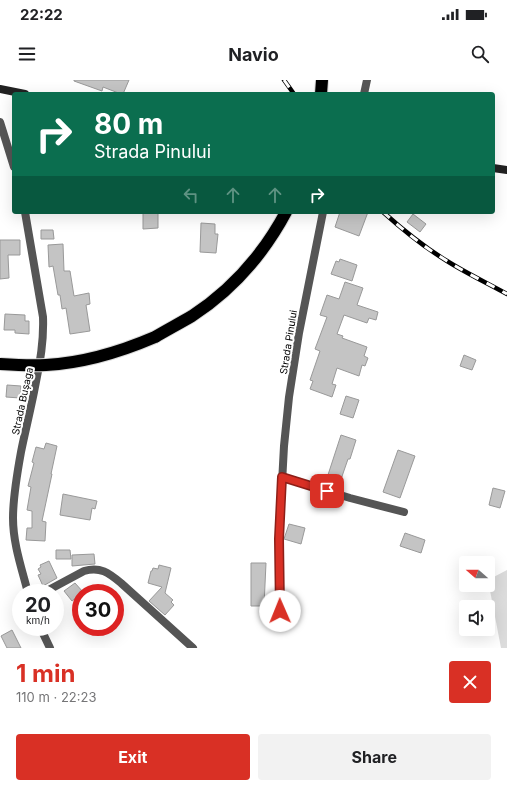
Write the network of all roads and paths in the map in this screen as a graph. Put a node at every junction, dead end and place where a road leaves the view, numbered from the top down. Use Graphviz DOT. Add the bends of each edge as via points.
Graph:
graph roads {
  1 [pos="322,80"];
  2 [pos="367,80"];
  3 [pos="0,89"];
  4 [pos="15,92"];
  5 [pos="321,92"];
  6 [pos="364,92"];
  7 [pos="0,122"];
  8 [pos="12,161"];
  9 [pos="495,168"];
  10 [pos="507,170"];
  11 [pos="25,214"];
  12 [pos="285,214"];
  13 [pos="322,214"];
  14 [pos="0,364"];
  15 [pos="282,477"];
  16 [pos="404,512"];
  17 [pos="26,584"];
  18 [pos="59,584"];
  19 [pos="280,626"];
  20 [pos="44,636"];
  21 [pos="50,648"];
  22 [pos="193,648"];
  1 -- 5 [label="highway"];
  2 -- 6 [label="street"];
  3 -- 4 [label="main road"];
  7 -- 8 [label="street"];
  9 -- 10 [label="main road"];
  11 -- 17 [label="street, Strada Bușaga" via="43,317 41,356 14,493 15,541"];
  12 -- 14 [label="highway, bridge" via="263,249 242,274 192,316 155,337 93,358 46,365"];
  13 -- 15 [label="street, Strada Pinului" via="289,396"];
  15 -- 16 [label="street"];
  15 -- 19 [label="street, Strada Pinului" via="279,539"];
  18 -- 22 [label="street" via="84,571 104,571 121,583"];
  20 -- 21 [label="street"];
}
